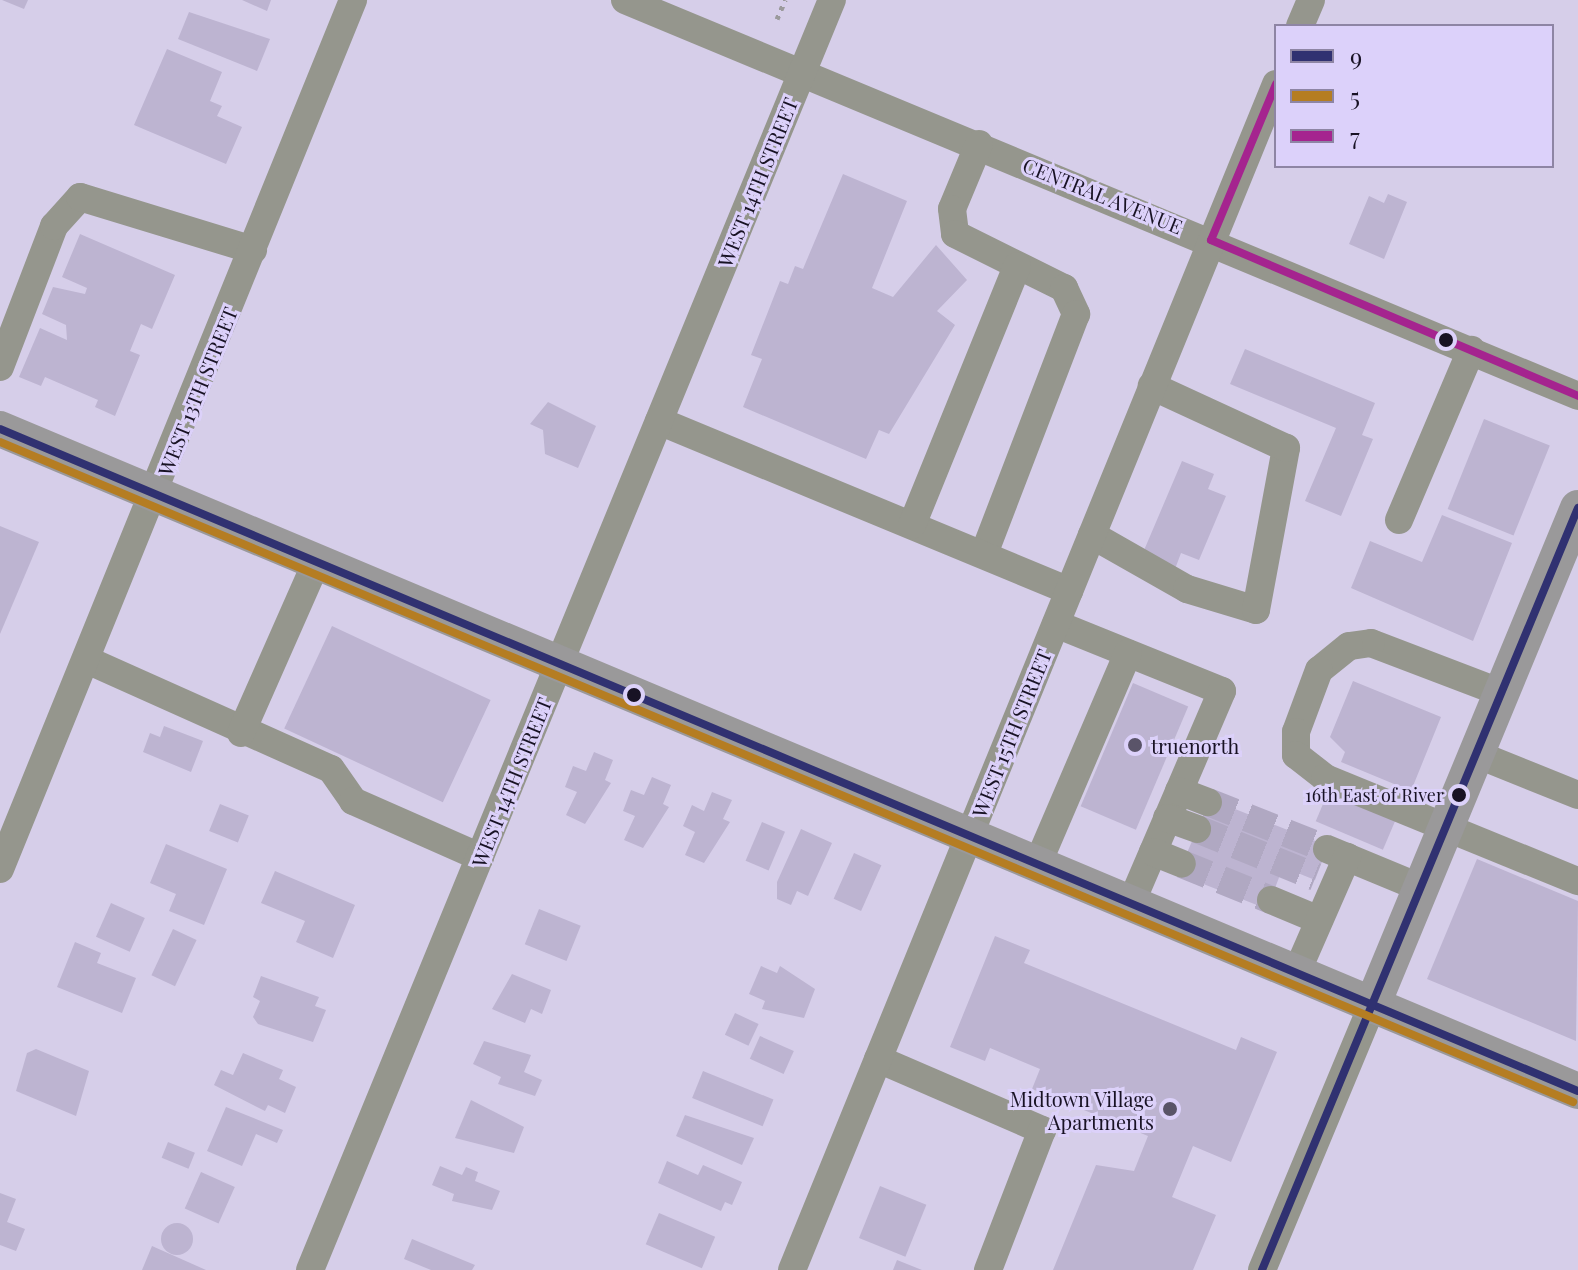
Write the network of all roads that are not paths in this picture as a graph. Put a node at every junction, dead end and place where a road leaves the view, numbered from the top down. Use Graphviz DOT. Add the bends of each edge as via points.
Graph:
graph roads {
  1 [pos="353,0"];
  2 [pos="625,0"];
  3 [pos="832,0"];
  4 [pos="1311,0"];
  5 [pos="1301,24"];
  6 [pos="802,71"];
  7 [pos="1274,89"];
  8 [pos="979,144"];
  9 [pos="1211,240"];
  10 [pos="253,250"];
  11 [pos="1017,266"];
  12 [pos="1471,350"];
  13 [pos="0,367"];
  14 [pos="1152,386"];
  15 [pos="1578,396"];
  16 [pos="659,421"];
  17 [pos="0,429"];
  18 [pos="156,493"];
  19 [pos="1578,508"];
  20 [pos="1399,520"];
  21 [pos="912,525"];
  22 [pos="1092,535"];
  23 [pos="984,554"];
  24 [pos="317,561"];
  25 [pos="1069,591"];
  26 [pos="1056,624"];
  27 [pos="1128,653"];
  28 [pos="87,660"];
  29 [pos="559,664"];
  30 [pos="1502,693"];
  31 [pos="241,733"];
  32 [pos="1476,754"];
  33 [pos="1179,791"];
  34 [pos="1578,795"];
  35 [pos="1208,802"];
  36 [pos="1167,818"];
  37 [pos="1446,827"];
  38 [pos="1197,829"];
  39 [pos="970,835"];
  40 [pos="1153,852"];
  41 [pos="480,857"];
  42 [pos="1038,863"];
  43 [pos="1182,864"];
  44 [pos="0,869"];
  45 [pos="1578,881"];
  46 [pos="1421,888"];
  47 [pos="1271,900"];
  48 [pos="1131,903"];
  49 [pos="1319,920"];
  50 [pos="1296,974"];
  51 [pos="1372,1006"];
  52 [pos="878,1059"];
  53 [pos="1578,1089"];
  54 [pos="310,1270"];
  55 [pos="792,1270"];
  56 [pos="988,1270"];
  57 [pos="1262,1270"];
  1 -- 10 [label="street, WEST 13TH STREET"];
  2 -- 6 [label="street, CENTRAL AVENUE"];
  3 -- 6 [label="street, WEST 14TH STREET"];
  4 -- 5 [label="street"];
  6 -- 8 [label="street, CENTRAL AVENUE"];
  6 -- 16 [label="street, WEST 14TH STREET"];
  7 -- 9 [label="street, WEST 15TH STREET"];
  8 -- 9 [label="street, CENTRAL AVENUE"];
  8 -- 11 [label="street" via="950,222 966,244"];
  9 -- 12 [label="street, CENTRAL AVENUE"];
  9 -- 14 [label="street, WEST 15TH STREET"];
  10 -- 13 [label="street" via="100,197 80,197 54,226"];
  10 -- 18 [label="street, WEST 13TH STREET"];
  11 -- 21 [label="street"];
  11 -- 23 [label="street" via="1064,288 1075,323"];
  12 -- 15 [label="street, CENTRAL AVENUE"];
  12 -- 20 [label="street"];
  14 -- 22 [label="street, WEST 15TH STREET"];
  14 -- 22 [label="street" via="1286,448 1256,610 1187,589"];
  16 -- 21 [label="street"];
  16 -- 29 [label="street, WEST 14TH STREET"];
  17 -- 18 [label="main road"];
  18 -- 24 [label="main road"];
  18 -- 28 [label="street, WEST 13TH STREET"];
  19 -- 30 [label="main road"];
  21 -- 23 [label="street"];
  22 -- 25 [label="street, WEST 15TH STREET"];
  23 -- 25 [label="street"];
  24 -- 29 [label="main road"];
  24 -- 31 [label="street"];
  25 -- 26 [label="street, WEST 15TH STREET"];
  26 -- 27 [label="street"];
  26 -- 39 [label="street, WEST 15TH STREET"];
  27 -- 33 [label="street" via="1222,691"];
  27 -- 42 [label="street"];
  28 -- 31 [label="street"];
  28 -- 44 [label="street, WEST 13TH STREET"];
  29 -- 39 [label="main road"];
  29 -- 41 [label="street, WEST 14TH STREET"];
  30 -- 32 [label="main road"];
  30 -- 37 [label="street" via="1371,643 1330,656 1304,702 1296,755 1306,769"];
  31 -- 41 [label="street" via="331,769 353,801"];
  32 -- 34 [label="street"];
  32 -- 37 [label="main road"];
  33 -- 35 [label="street"];
  33 -- 36 [label="street"];
  36 -- 38 [label="street"];
  36 -- 40 [label="street"];
  37 -- 45 [label="street"];
  37 -- 46 [label="main road"];
  39 -- 42 [label="main road"];
  39 -- 52 [label="street, WEST 15TH STREET"];
  40 -- 43 [label="street"];
  40 -- 48 [label="street"];
  41 -- 54 [label="street, WEST 14TH STREET"];
  42 -- 48 [label="main road"];
  46 -- 49 [label="street" via="1337,853 1325,880"];
  46 -- 51 [label="main road"];
  47 -- 49 [label="street"];
  48 -- 50 [label="main road"];
  49 -- 50 [label="street"];
  50 -- 51 [label="main road"];
  51 -- 53 [label="main road"];
  51 -- 57 [label="street"];
  52 -- 55 [label="street, WEST 15TH STREET"];
  52 -- 56 [label="street" via="1042,1130"];
}
